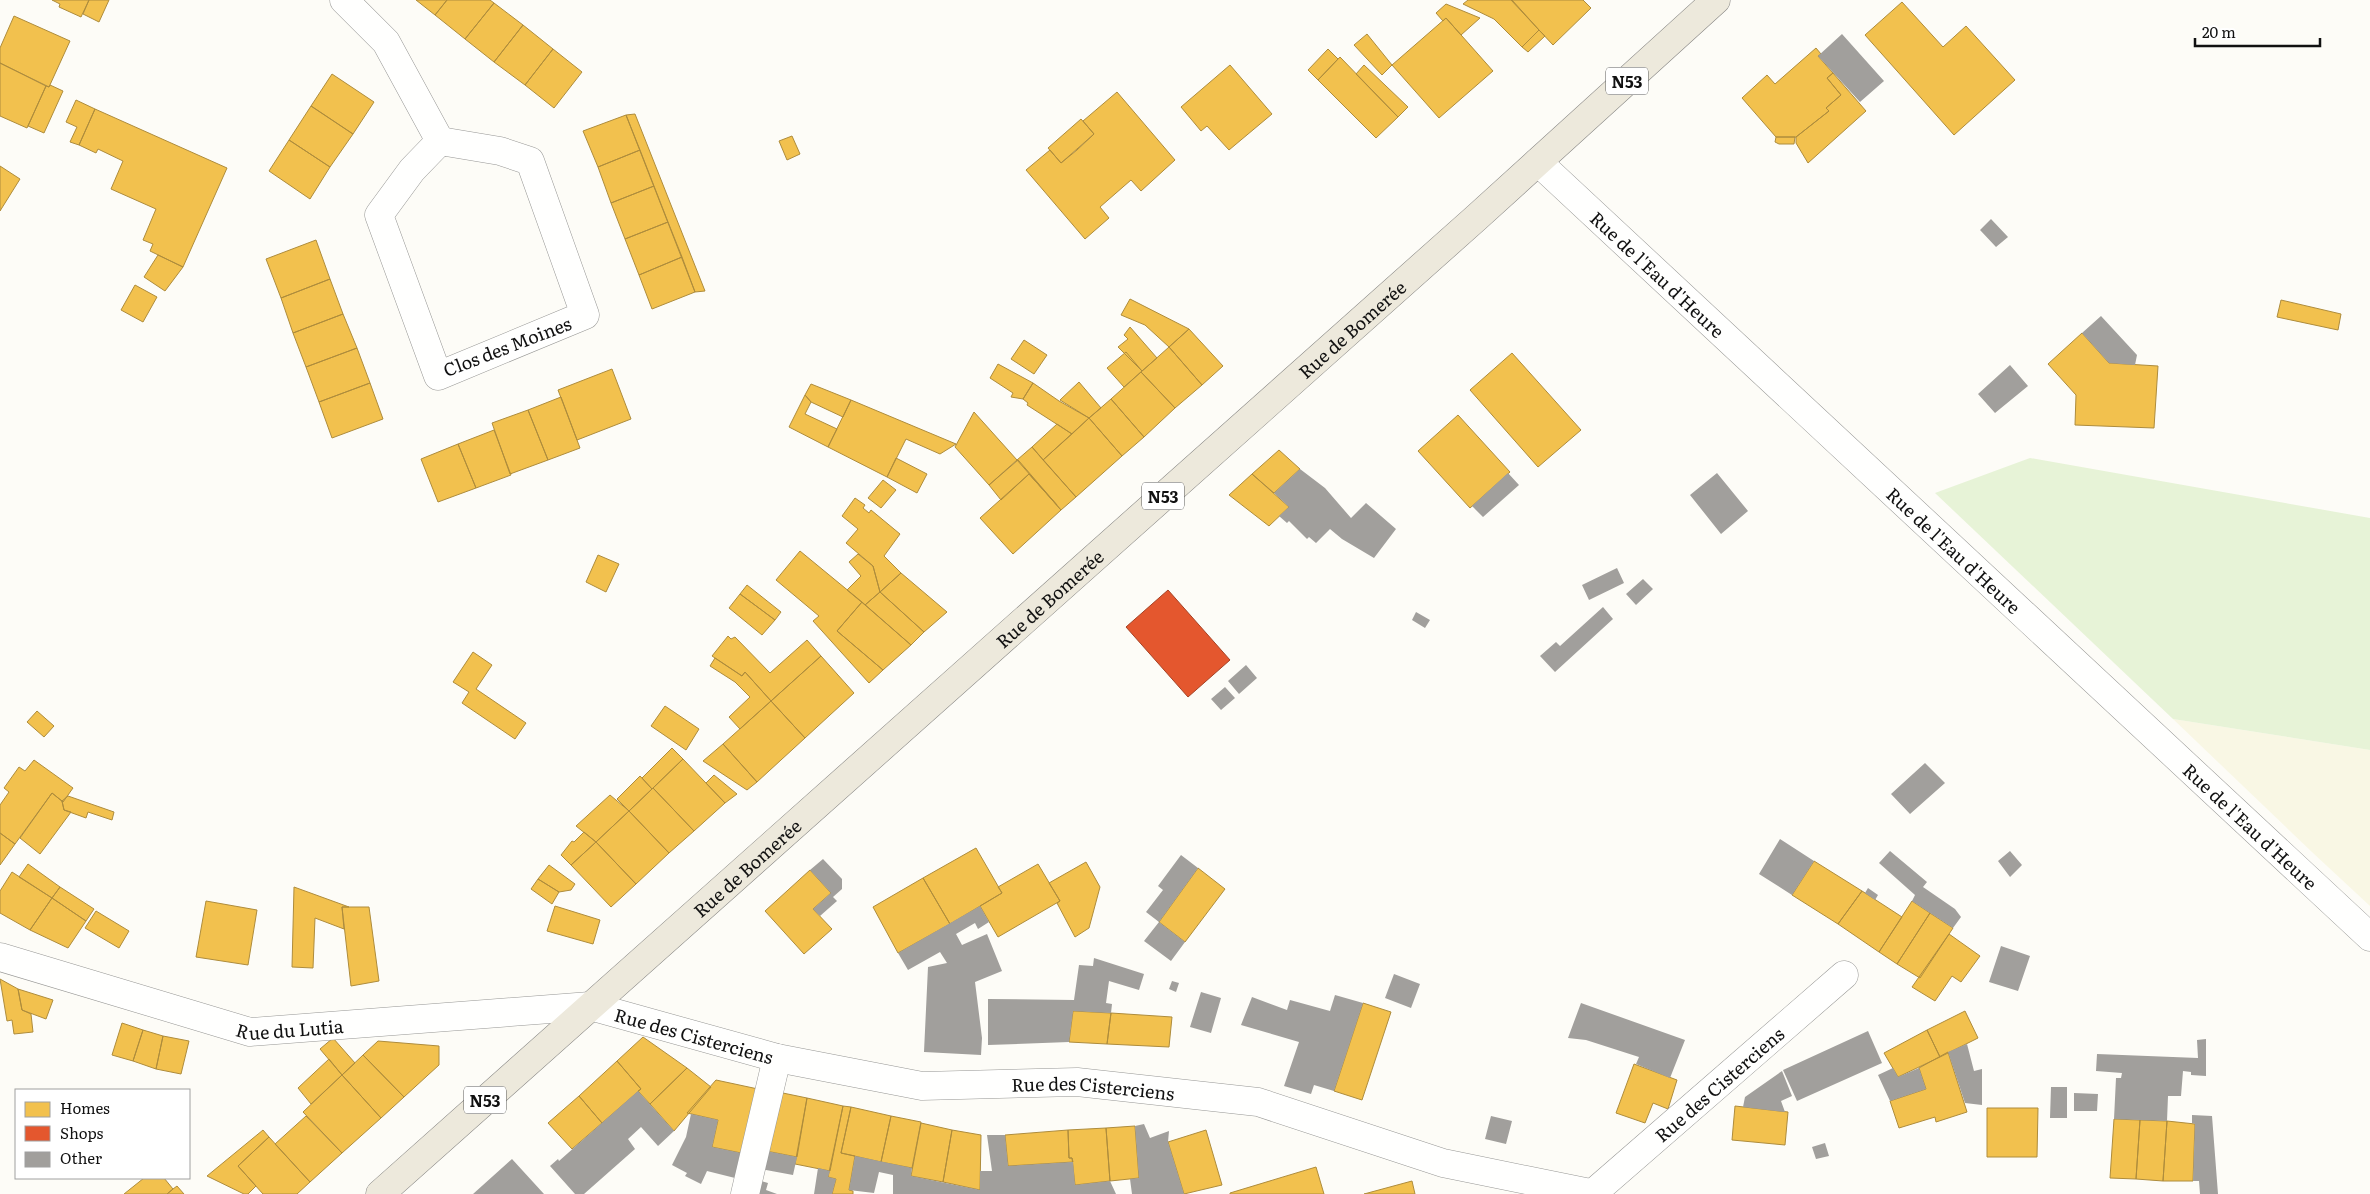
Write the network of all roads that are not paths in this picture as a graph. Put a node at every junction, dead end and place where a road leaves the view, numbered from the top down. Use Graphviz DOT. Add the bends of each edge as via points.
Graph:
graph roads {
  1 [pos="344,0"];
  2 [pos="1716,0"];
  3 [pos="440,140"];
  4 [pos="1538,162"];
  5 [pos="2370,937"];
  6 [pos="0,957"];
  7 [pos="1844,975"];
  8 [pos="590,1006"];
  9 [pos="777,1058"];
  10 [pos="380,1194"];
  11 [pos="745,1194"];
  12 [pos="1593,1194"];
  1 -- 3 [label="street" via="386,42"];
  2 -- 4 [label="main road, Rue de Bomerée / N53"];
  3 -- 3 [label="street, Clos des Moines" via="500,151 530,161 585,315 438,376 379,215 412,170"];
  4 -- 5 [label="street, Rue de l'Eau d'Heure"];
  4 -- 8 [label="main road, Rue de Bomerée / N53"];
  6 -- 8 [label="street, Rue du Lutia" via="250,1032"];
  7 -- 12 [label="street, Rue des Cisterciens"];
  8 -- 9 [label="street, Rue des Cisterciens"];
  8 -- 10 [label="main road, Rue de Bomerée / N53"];
  9 -- 11 [label="street"];
  9 -- 12 [label="street, Rue des Cisterciens" via="922,1086 1077,1082 1258,1102 1443,1163"];
}
